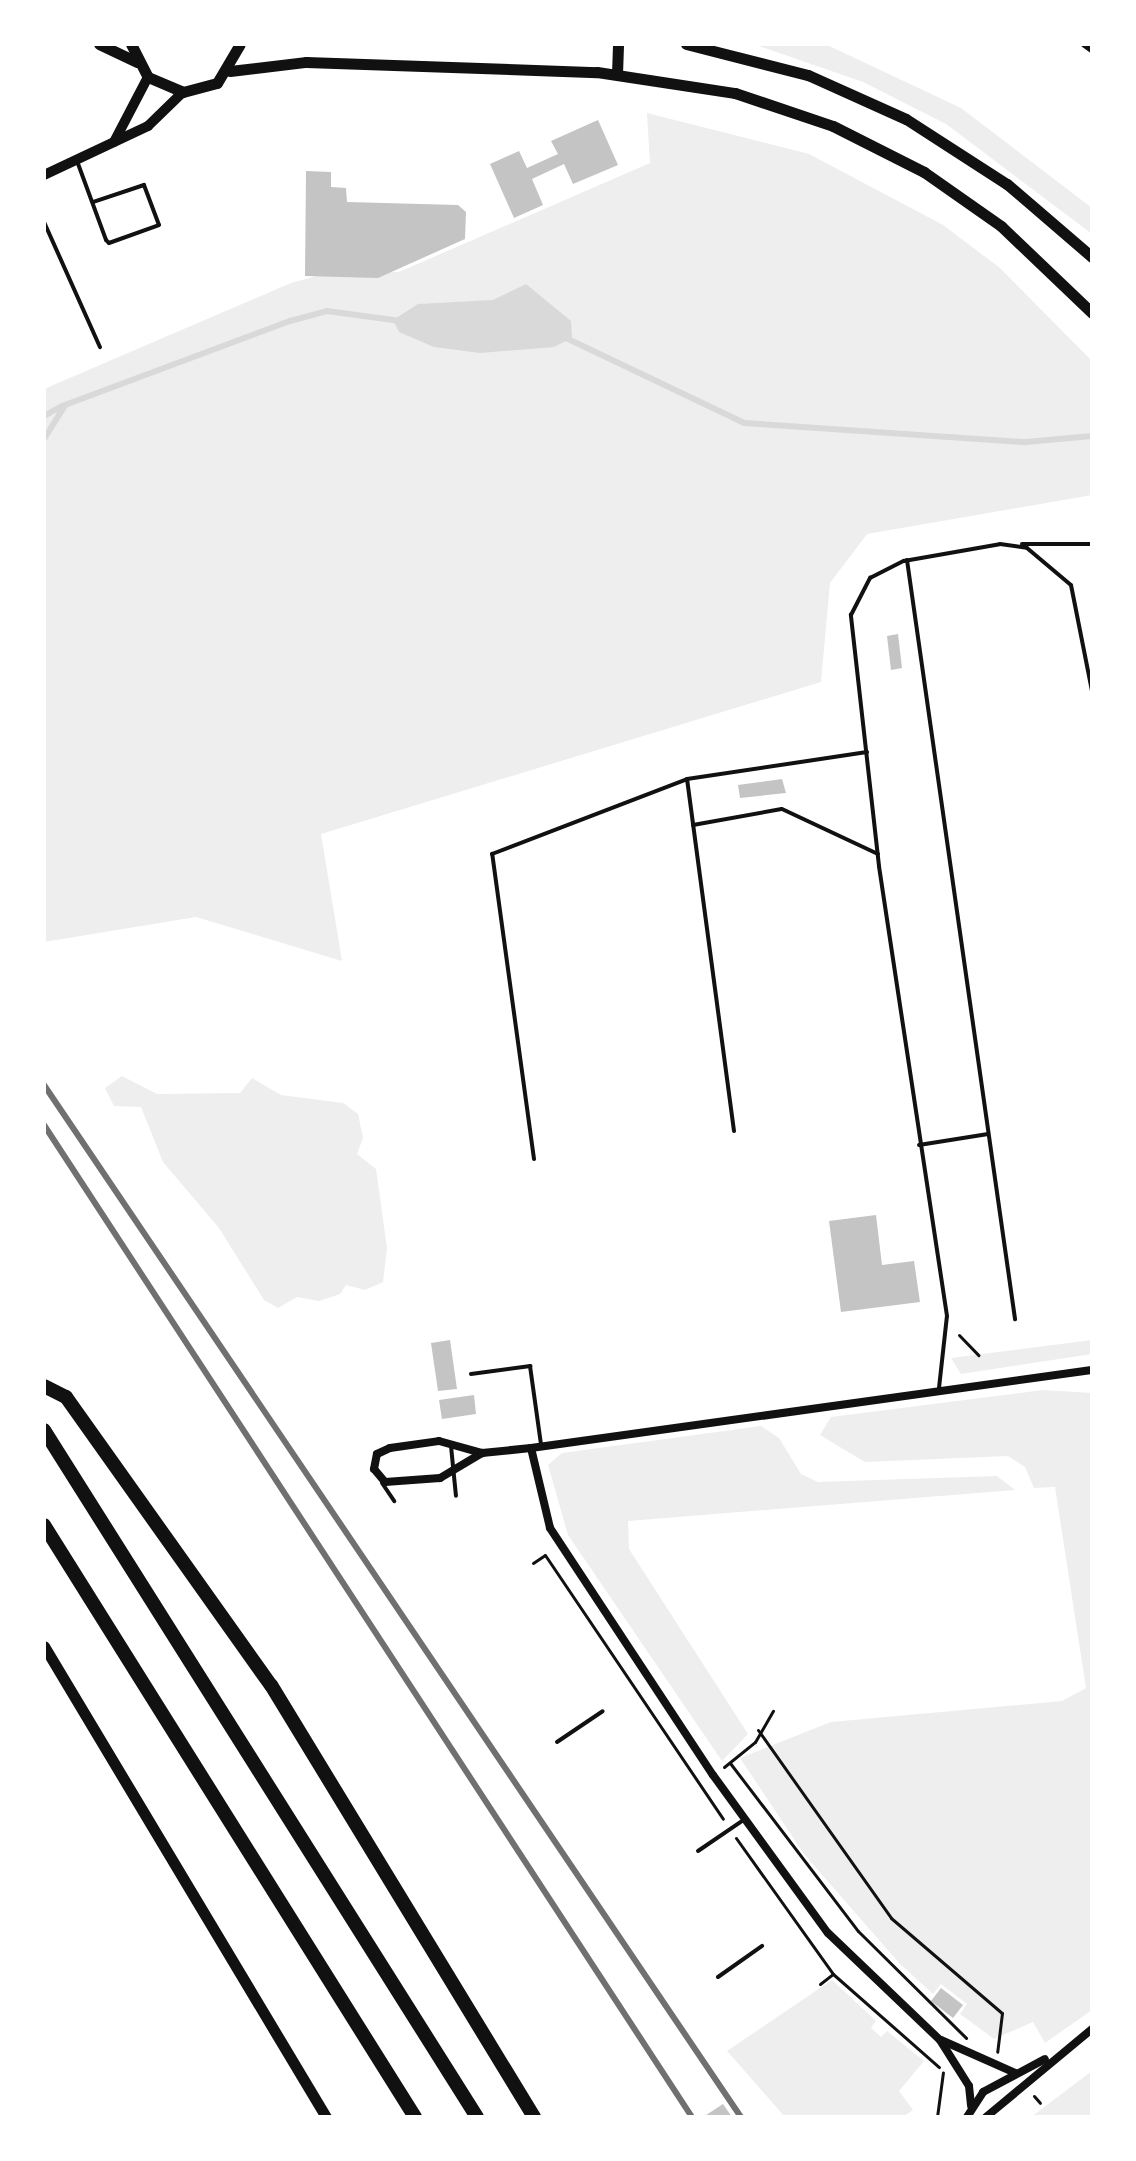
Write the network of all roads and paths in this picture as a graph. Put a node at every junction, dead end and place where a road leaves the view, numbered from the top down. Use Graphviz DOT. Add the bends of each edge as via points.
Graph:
graph roads {
  1 [pos="99,44"];
  2 [pos="131,44"];
  3 [pos="240,44"];
  4 [pos="618,44"];
  5 [pos="686,44"];
  6 [pos="1085,44"];
  7 [pos="1092,49"];
  8 [pos="137,62"];
  9 [pos="230,71"];
  10 [pos="617,74"];
  11 [pos="148,77"];
  12 [pos="183,92"];
  13 [pos="113,144"];
  14 [pos="77,161"];
  15 [pos="44,175"];
  16 [pos="93,202"];
  17 [pos="44,222"];
  18 [pos="1092,257"];
  19 [pos="1092,313"];
  20 [pos="100,347"];
  21 [pos="1016,544"];
  22 [pos="1092,544"];
  23 [pos="907,560"];
  24 [pos="1092,691"];
  25 [pos="867,752"];
  26 [pos="687,779"];
  27 [pos="693,825"];
  28 [pos="878,854"];
  29 [pos="734,1131"];
  30 [pos="988,1134"];
  31 [pos="919,1145"];
  32 [pos="534,1159"];
  33 [pos="1015,1319"];
  34 [pos="959,1335"];
  35 [pos="978,1355"];
  36 [pos="1092,1370"];
  37 [pos="471,1374"];
  38 [pos="44,1386"];
  39 [pos="939,1388"];
  40 [pos="44,1430"];
  41 [pos="447,1442"];
  42 [pos="541,1447"];
  43 [pos="531,1448"];
  44 [pos="482,1453"];
  45 [pos="457,1467"];
  46 [pos="379,1479"];
  47 [pos="456,1496"];
  48 [pos="394,1501"];
  49 [pos="44,1525"];
  50 [pos="45,1650"];
  51 [pos="603,1711"];
  52 [pos="773,1711"];
  53 [pos="758,1730"];
  54 [pos="557,1742"];
  55 [pos="737,1757"];
  56 [pos="730,1763"];
  57 [pos="745,1819"];
  58 [pos="698,1851"];
  59 [pos="762,1946"];
  60 [pos="833,1974"];
  61 [pos="718,1977"];
  62 [pos="820,1984"];
  63 [pos="1092,2029"];
  64 [pos="940,2040"];
  65 [pos="958,2049"];
  66 [pos="997,2052"];
  67 [pos="1053,2056"];
  68 [pos="953,2057"];
  69 [pos="943,2070"];
  70 [pos="1015,2073"];
  71 [pos="971,2106"];
  72 [pos="326,2117"];
  73 [pos="415,2117"];
  74 [pos="477,2117"];
  75 [pos="534,2117"];
  76 [pos="967,2117"];
  77 [pos="986,2117"];
  1 -- 8 [label="main road"];
  2 -- 8 [label="main road"];
  3 -- 9 [label="main road"];
  4 -- 10 [label="main road"];
  5 -- 18 [label="main road" via="808,75 906,119 1007,184"];
  6 -- 7 [label="street"];
  8 -- 11 [label="main road"];
  9 -- 10 [label="main road" via="306,62"];
  9 -- 12 [label="main road" via="202,90"];
  10 -- 19 [label="main road" via="735,93 877,146 1001,226"];
  11 -- 12 [label="main road"];
  11 -- 13 [label="street"];
  12 -- 13 [label="street" via="148,126"];
  13 -- 14 [label="street"];
  14 -- 15 [label="street"];
  14 -- 16 [label="lane"];
  16 -- 16 [label="lane" via="112,245 159,225 144,185"];
  17 -- 20 [label="lane"];
  21 -- 22 [label="lane"];
  21 -- 23 [label="lane"];
  21 -- 24 [label="lane" via="1049,560 1071,585"];
  23 -- 25 [label="lane" via="870,578 851,615"];
  23 -- 30 [label="lane"];
  25 -- 26 [label="lane"];
  25 -- 28 [label="lane"];
  26 -- 27 [label="lane"];
  26 -- 32 [label="lane" via="492,854"];
  27 -- 28 [label="lane" via="782,809"];
  27 -- 29 [label="lane"];
  28 -- 31 [label="lane"];
  30 -- 31 [label="lane"];
  30 -- 33 [label="lane"];
  31 -- 39 [label="lane" via="947,1316"];
  34 -- 35 [label="path"];
  36 -- 39 [label="street"];
  37 -- 42 [label="lane" via="530,1366"];
  38 -- 75 [label="highway" via="66,1397 271,1685"];
  39 -- 42 [label="street"];
  40 -- 74 [label="highway"];
  41 -- 44 [label="street"];
  41 -- 45 [label="lane"];
  41 -- 46 [label="street" via="383,1450 374,1462"];
  42 -- 43 [label="street"];
  43 -- 44 [label="street"];
  43 -- 57 [label="street" via="550,1528"];
  44 -- 45 [label="street"];
  45 -- 46 [label="street" via="440,1478"];
  45 -- 47 [label="lane"];
  46 -- 48 [label="lane"];
  49 -- 73 [label="highway"];
  50 -- 72 [label="main road"];
  51 -- 54 [label="lane"];
  52 -- 53 [label="path"];
  53 -- 55 [label="path"];
  53 -- 66 [label="path" via="891,1918 1002,2013"];
  56 -- 65 [label="path" via="858,1931 968,2035"];
  57 -- 58 [label="lane"];
  57 -- 64 [label="street" via="828,1933"];
  59 -- 61 [label="lane"];
  60 -- 62 [label="path"];
  63 -- 67 [label="street"];
  64 -- 65 [label="street"];
  64 -- 68 [label="street"];
  65 -- 70 [label="street"];
  67 -- 70 [label="street"];
  67 -- 77 [label="street"];
  68 -- 69 [label="path"];
  68 -- 71 [label="street"];
  70 -- 71 [label="street"];
  71 -- 76 [label="street"];
}
